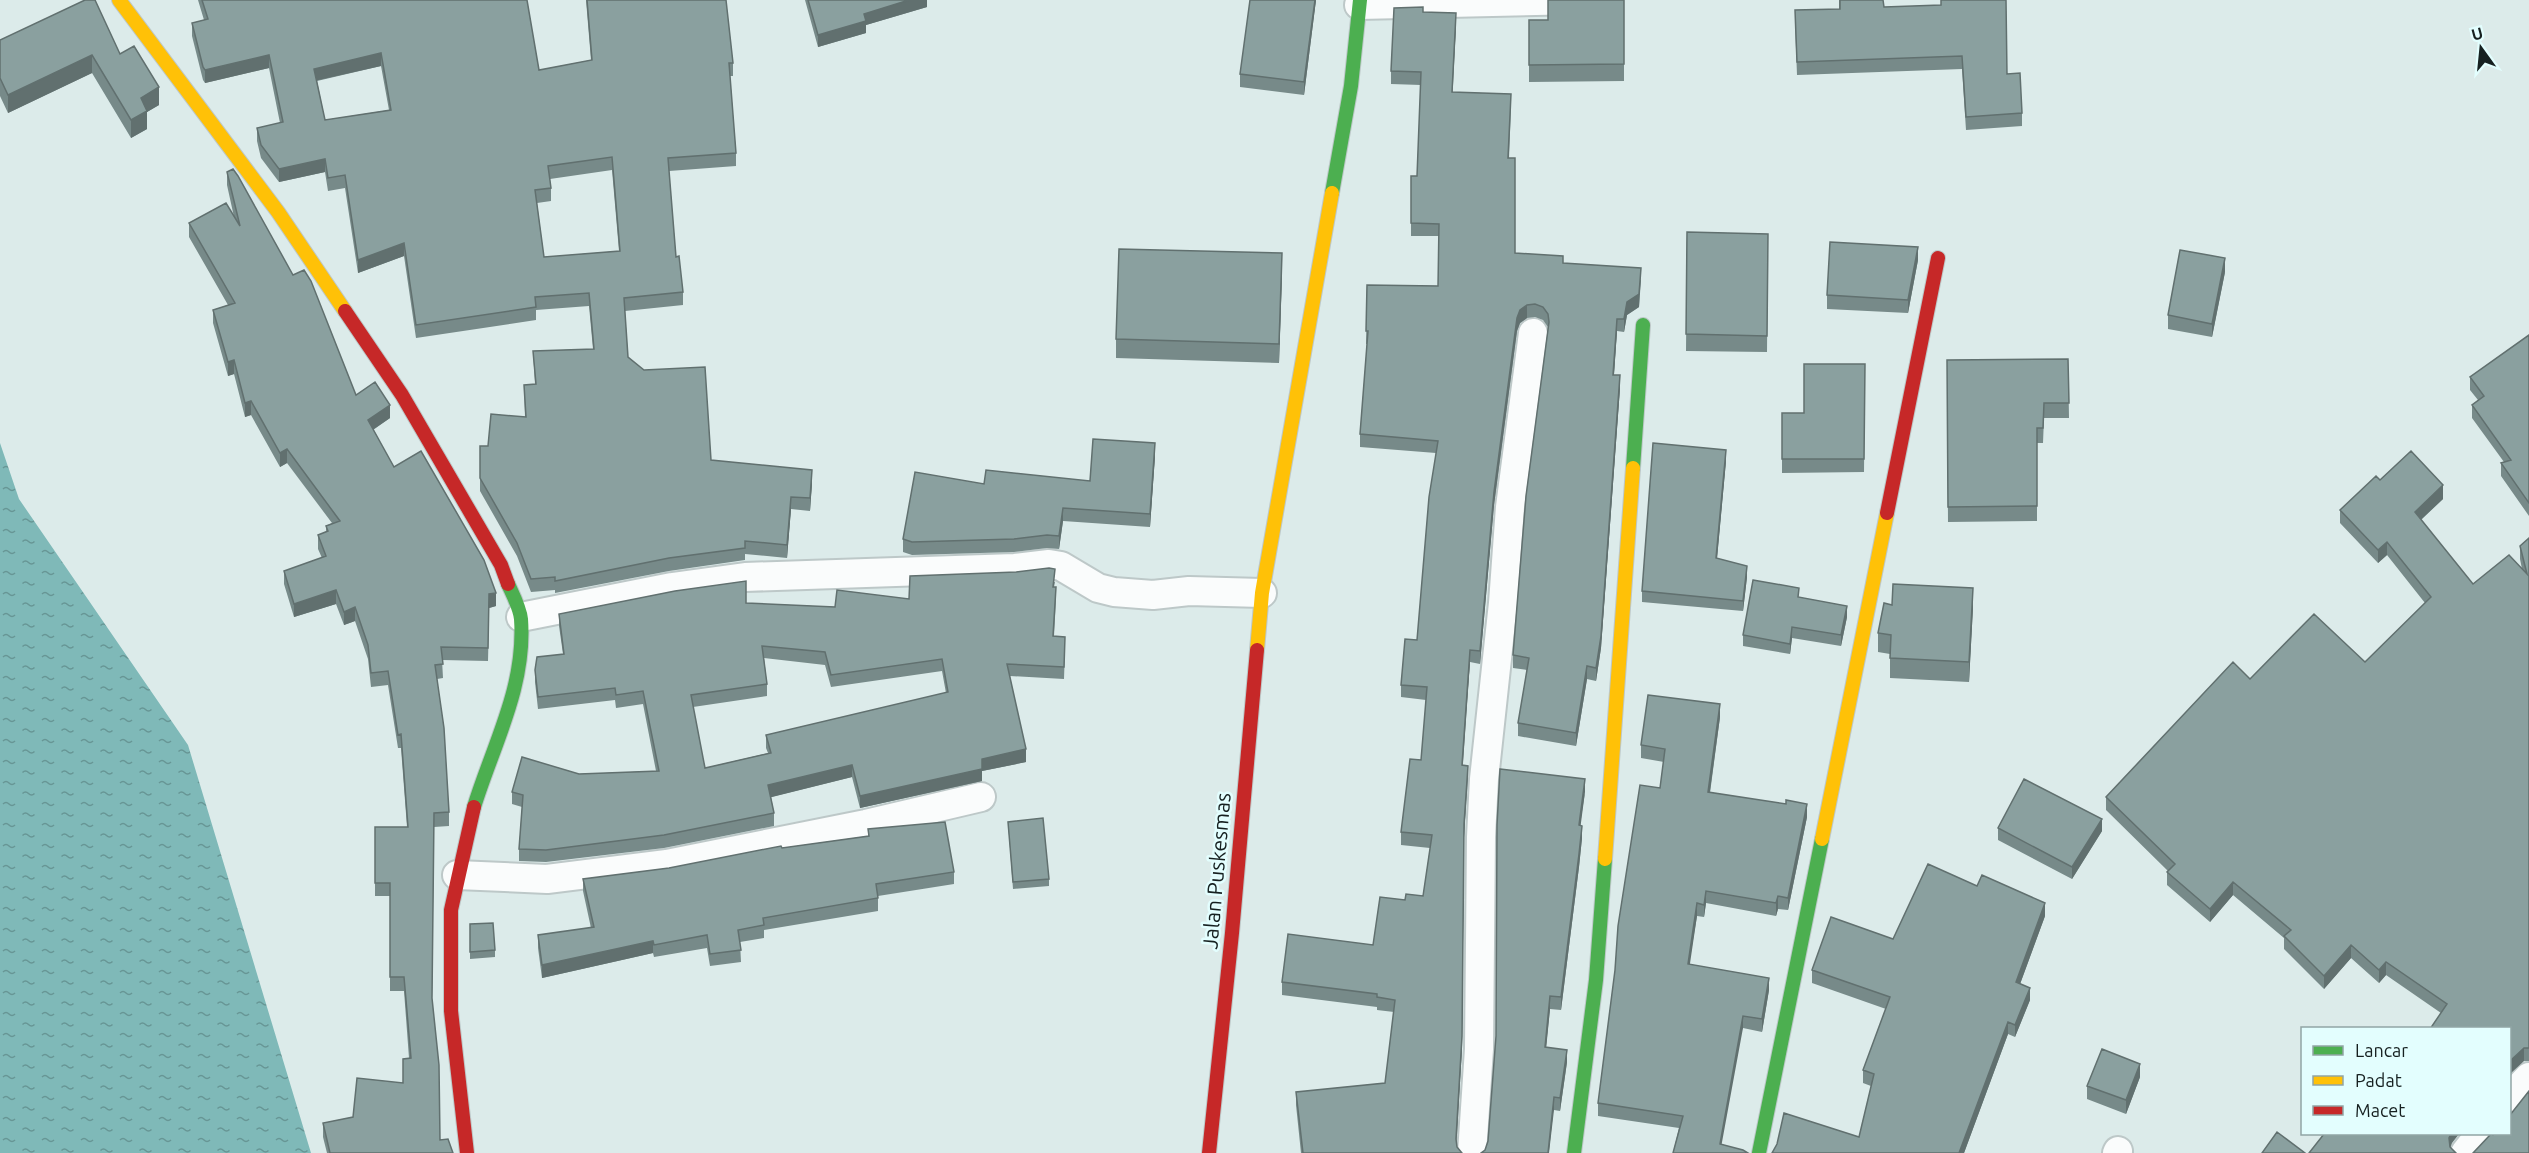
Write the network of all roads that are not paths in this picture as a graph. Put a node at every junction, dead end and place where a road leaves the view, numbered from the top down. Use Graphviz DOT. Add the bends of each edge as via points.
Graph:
graph roads {
  1 [pos="119,0"];
  2 [pos="1583,0"];
  3 [pos="1359,3"];
  4 [pos="1938,258"];
  5 [pos="1643,325"];
  6 [pos="1533,333"];
  7 [pos="1262,593"];
  8 [pos="521,617"];
  9 [pos="981,797"];
  10 [pos="457,874"];
  11 [pos="2529,1077"];
  12 [pos="2511,1096"];
  13 [pos="2480,1135"];
  14 [pos="467,1153"];
  15 [pos="1209,1153"];
  16 [pos="1473,1153"];
  17 [pos="1574,1153"];
  18 [pos="1759,1153"];
  19 [pos="2465,1153"];
  1 -- 8 [label="street" via="278,212 402,395 501,565"];
  2 -- 3 [label="street"];
  3 -- 7 [label="street, Jalan Puskesmas" via="1352,86"];
  4 -- 18 [label="street"];
  5 -- 17 [label="street" via="1596,980"];
  6 -- 16 [label="street" via="1510,507 1484,779"];
  7 -- 8 [label="street" via="1114,592 1098,588 1061,566 1042,564 745,577"];
  7 -- 15 [label="street, Jalan Puskesmas"];
  8 -- 10 [label="street" via="516,684 474,805"];
  9 -- 10 [label="street" via="667,864 547,879"];
  10 -- 14 [label="street" via="451,910 452,1011"];
  11 -- 12 [label="street"];
  13 -- 19 [label="street"];
}
